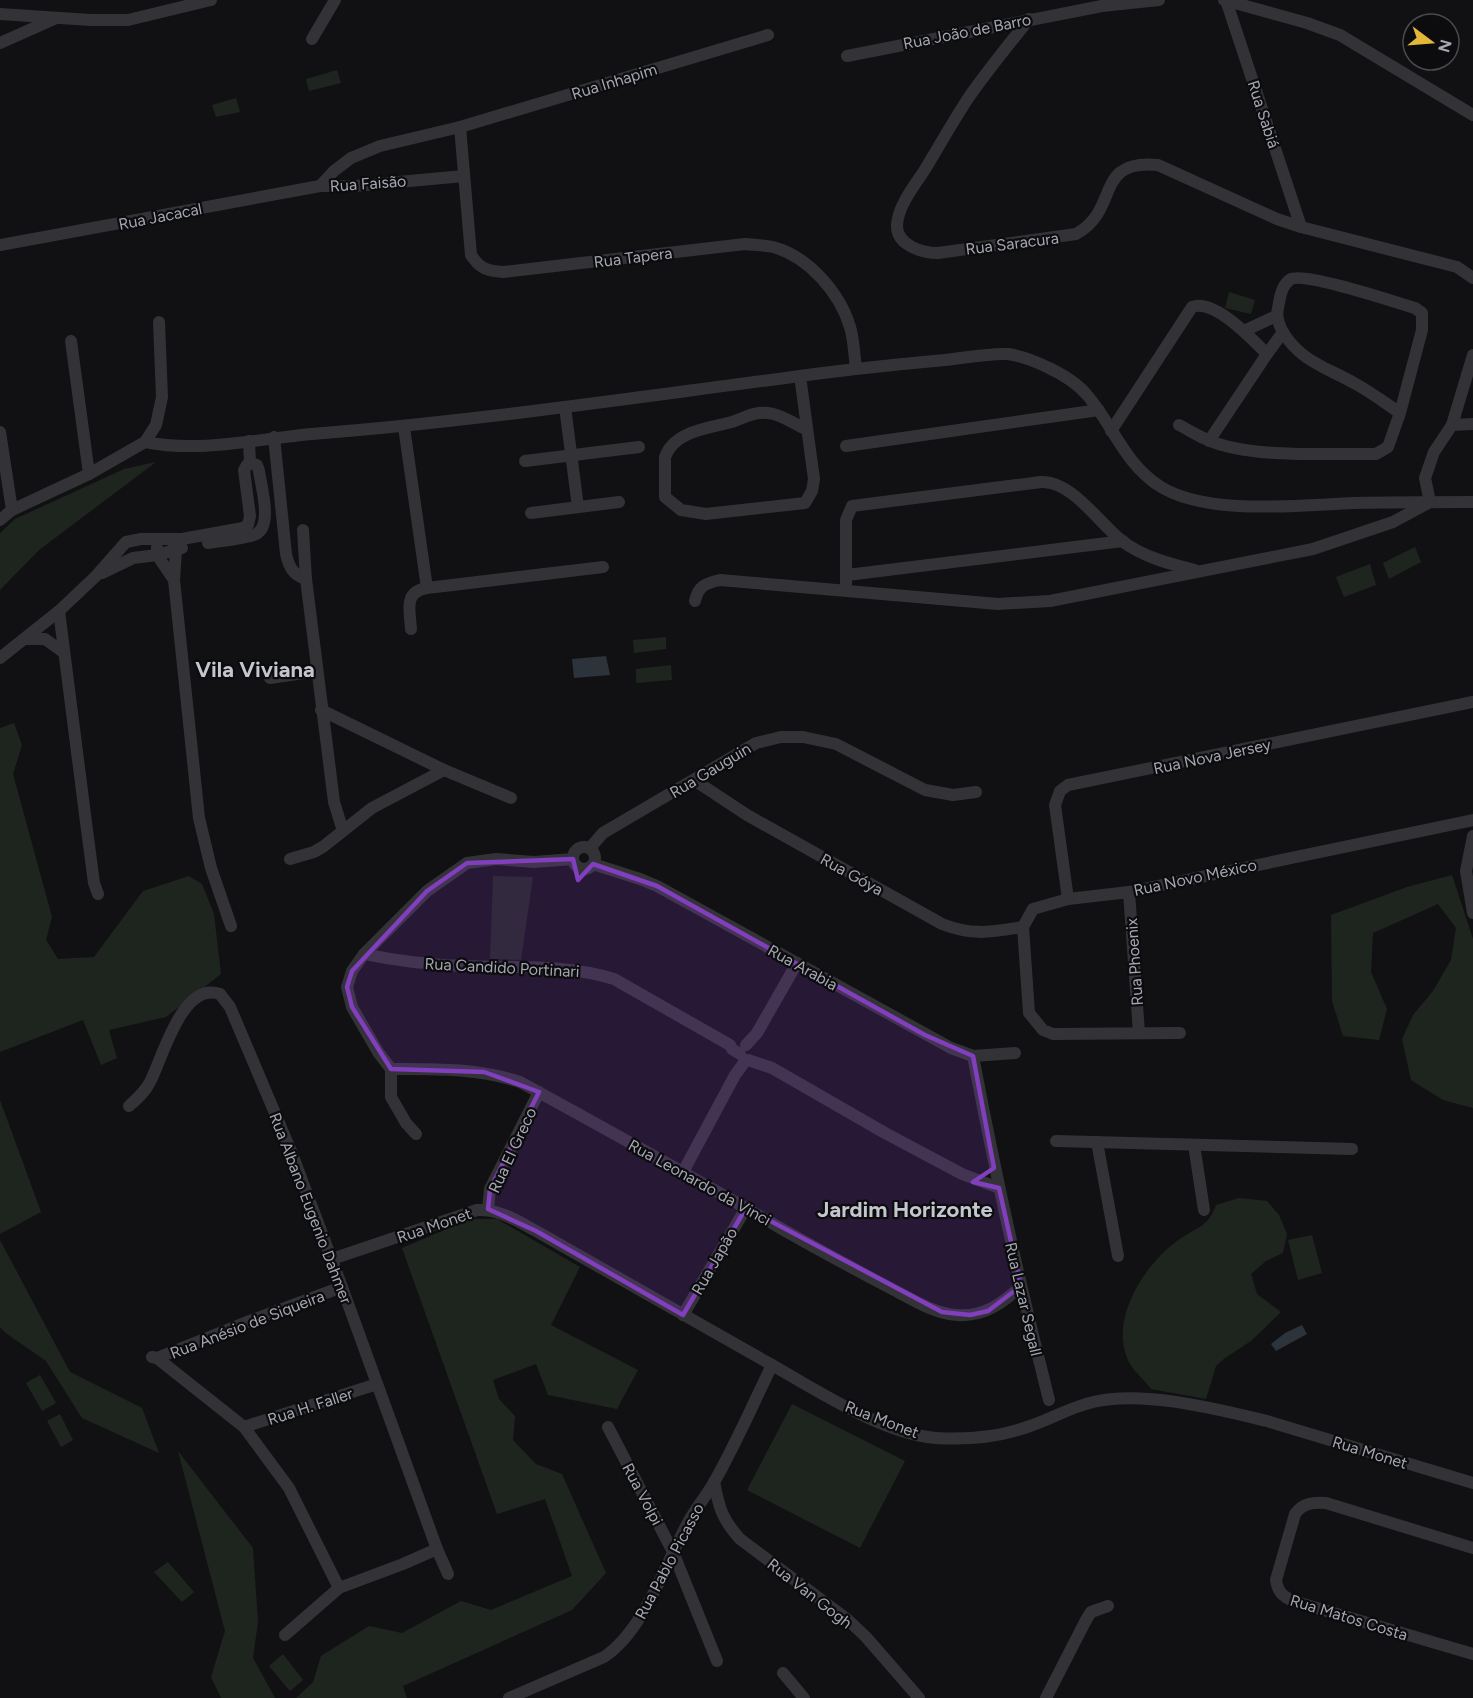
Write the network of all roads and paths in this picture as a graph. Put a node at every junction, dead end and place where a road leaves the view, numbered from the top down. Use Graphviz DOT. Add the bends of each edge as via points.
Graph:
graph roads {
  1 [pos="211,0"];
  2 [pos="335,0"];
  3 [pos="1159,0"];
  4 [pos="1225,0"];
  5 [pos="0,14"];
  6 [pos="55,18"];
  7 [pos="1029,19"];
  8 [pos="768,35"];
  9 [pos="312,39"];
  10 [pos="0,43"];
  11 [pos="847,56"];
  12 [pos="1473,115"];
  13 [pos="460,127"];
  14 [pos="464,176"];
  15 [pos="320,186"];
  16 [pos="1301,227"];
  17 [pos="0,245"];
  18 [pos="1473,278"];
  19 [pos="1276,316"];
  20 [pos="159,322"];
  21 [pos="1244,331"];
  22 [pos="1283,332"];
  23 [pos="71,341"];
  24 [pos="1267,354"];
  25 [pos="1473,355"];
  26 [pos="856,368"];
  27 [pos="800,376"];
  28 [pos="565,407"];
  29 [pos="1099,410"];
  30 [pos="1400,413"];
  31 [pos="1473,424"];
  32 [pos="1179,425"];
  33 [pos="1452,425"];
  34 [pos="404,427"];
  35 [pos="806,429"];
  36 [pos="1111,431"];
  37 [pos="0,432"];
  38 [pos="274,437"];
  39 [pos="249,441"];
  40 [pos="1209,441"];
  41 [pos="145,442"];
  42 [pos="846,446"];
  43 [pos="639,447"];
  44 [pos="573,455"];
  45 [pos="525,461"];
  46 [pos="250,464"];
  47 [pos="89,474"];
  48 [pos="260,477"];
  49 [pos="245,479"];
  50 [pos="619,502"];
  51 [pos="1430,502"];
  52 [pos="1473,502"];
  53 [pos="578,507"];
  54 [pos="12,510"];
  55 [pos="531,513"];
  56 [pos="0,520"];
  57 [pos="303,530"];
  58 [pos="158,540"];
  59 [pos="1123,541"];
  60 [pos="126,542"];
  61 [pos="174,545"];
  62 [pos="157,555"];
  63 [pos="125,562"];
  64 [pos="603,567"];
  65 [pos="1200,572"];
  66 [pos="847,575"];
  67 [pos="96,576"];
  68 [pos="174,579"];
  69 [pos="306,579"];
  70 [pos="427,588"];
  71 [pos="846,590"];
  72 [pos="695,601"];
  73 [pos="59,611"];
  74 [pos="411,629"];
  75 [pos="26,639"];
  76 [pos="63,652"];
  77 [pos="0,658"];
  78 [pos="317,671"];
  79 [pos="270,678"];
  80 [pos="1473,702"];
  81 [pos="321,710"];
  82 [pos="444,770"];
  83 [pos="694,780"];
  84 [pos="976,792"];
  85 [pos="511,798"];
  86 [pos="1473,820"];
  87 [pos="344,831"];
  88 [pos="1473,836"];
  89 [pos="590,848"];
  90 [pos="290,859"];
  91 [pos="573,859"];
  92 [pos="593,864"];
  93 [pos="1129,892"];
  94 [pos="98,894"];
  95 [pos="1068,899"];
  96 [pos="1473,913"];
  97 [pos="231,926"];
  98 [pos="1023,927"];
  99 [pos="364,954"];
  100 [pos="797,963"];
  101 [pos="1180,1032"];
  102 [pos="1139,1033"];
  103 [pos="744,1052"];
  104 [pos="1015,1053"];
  105 [pos="973,1056"];
  106 [pos="390,1068"];
  107 [pos="539,1092"];
  108 [pos="129,1106"];
  109 [pos="416,1134"];
  110 [pos="1056,1141"];
  111 [pos="1097,1142"];
  112 [pos="1194,1145"];
  113 [pos="1352,1149"];
  114 [pos="994,1168"];
  115 [pos="683,1172"];
  116 [pos="975,1178"];
  117 [pos="999,1188"];
  118 [pos="746,1208"];
  119 [pos="489,1209"];
  120 [pos="1204,1210"];
  121 [pos="1118,1256"];
  122 [pos="332,1259"];
  123 [pos="342,1287"];
  124 [pos="1021,1287"];
  125 [pos="1001,1304"];
  126 [pos="1026,1309"];
  127 [pos="683,1315"];
  128 [pos="772,1365"];
  129 [pos="376,1384"];
  130 [pos="1049,1400"];
  131 [pos="244,1427"];
  132 [pos="608,1427"];
  133 [pos="714,1482"];
  134 [pos="1473,1483"];
  135 [pos="1473,1548"];
  136 [pos="437,1549"];
  137 [pos="673,1552"];
  138 [pos="448,1574"];
  139 [pos="339,1588"];
  140 [pos="1108,1606"];
  141 [pos="285,1635"];
  142 [pos="1473,1654"];
  143 [pos="717,1661"];
  144 [pos="783,1673"];
  145 [pos="509,1698"];
  146 [pos="804,1698"];
  147 [pos="919,1698"];
  148 [pos="1046,1698"];
  1 -- 6 [label="street" via="128,20"];
  2 -- 9 [label="street"];
  3 -- 7 [label="street, Rua João de Barro"];
  4 -- 12 [label="street" via="1340,35"];
  4 -- 16 [label="street, Rua Sabiá"];
  5 -- 6 [label="street"];
  6 -- 10 [label="street"];
  7 -- 11 [label="street, Rua João de Barro"];
  7 -- 16 [label="street, Rua Saracura" via="968,99 909,195 897,227 909,245 938,253 1076,234 1094,221 1120,172 1143,163 1158,165"];
  8 -- 13 [label="street, Rua Inhapim"];
  13 -- 14 [label="street, Rua Tapera"];
  13 -- 15 [label="street, Rua Faisão" via="365,151 334,171"];
  14 -- 15 [label="street, Rua Faisão"];
  14 -- 26 [label="street, Rua Tapera" via="471,255 487,271 745,244 774,247 818,273 839,299 851,328"];
  15 -- 17 [label="street, Rua Jacacal"];
  16 -- 18 [label="street, Rua Saracura" via="1457,267"];
  19 -- 21 [label="street"];
  19 -- 22 [label="street"];
  19 -- 30 [label="street" via="1282,288 1298,278 1320,281 1422,313 1422,330"];
  20 -- 41 [label="street" via="162,397 156,425"];
  21 -- 24 [label="street"];
  21 -- 36 [label="street" via="1208,307 1192,308"];
  22 -- 24 [label="street"];
  22 -- 30 [label="street" via="1320,367 1354,383"];
  23 -- 47 [label="street"];
  24 -- 40 [label="street"];
  25 -- 33 [label="street"];
  26 -- 27 [label="street"];
  26 -- 29 [label="street" via="1006,354 1057,372 1085,392"];
  27 -- 28 [label="street"];
  27 -- 35 [label="street"];
  28 -- 34 [label="street"];
  28 -- 44 [label="street"];
  29 -- 36 [label="street"];
  29 -- 42 [label="street"];
  30 -- 40 [label="street" via="1388,447 1376,454 1261,452"];
  31 -- 33 [label="street"];
  32 -- 40 [label="street"];
  33 -- 51 [label="street" via="1434,452 1425,478"];
  34 -- 38 [label="street"];
  34 -- 70 [label="street"];
  35 -- 35 [label="street" via="764,412 699,429 667,451 665,497 681,510 706,514 805,503 814,478"];
  36 -- 51 [label="street" via="1142,472 1179,496 1245,506"];
  37 -- 54 [label="street"];
  38 -- 39 [label="street"];
  38 -- 69 [label="street" via="288,564 297,577"];
  39 -- 41 [label="street" via="192,446"];
  39 -- 46 [label="street"];
  41 -- 47 [label="street"];
  43 -- 44 [label="street"];
  44 -- 45 [label="street"];
  44 -- 53 [label="street"];
  46 -- 48 [label="street" via="257,465"];
  46 -- 49 [label="street" via="244,470"];
  47 -- 54 [label="street"];
  48 -- 49 [label="street"];
  48 -- 61 [label="street" via="263,529 256,534"];
  49 -- 61 [label="street" via="248,525"];
  50 -- 53 [label="street"];
  51 -- 52 [label="street"];
  51 -- 65 [label="street" via="1393,522 1313,549"];
  53 -- 55 [label="street"];
  54 -- 56 [label="street"];
  57 -- 69 [label="street"];
  58 -- 60 [label="street"];
  58 -- 61 [label="street"];
  58 -- 62 [label="street"];
  59 -- 65 [label="street" via="1161,561"];
  59 -- 66 [label="street"];
  59 -- 66 [label="street" via="1063,487 1050,482 905,498 852,506 846,520"];
  60 -- 63 [label="street"];
  60 -- 67 [label="street"];
  61 -- 62 [label="street"];
  61 -- 68 [label="street"];
  62 -- 63 [label="street"];
  62 -- 68 [label="street"];
  63 -- 67 [label="street"];
  64 -- 70 [label="street"];
  65 -- 71 [label="street" via="1032,603 998,604"];
  66 -- 71 [label="street"];
  67 -- 73 [label="street"];
  68 -- 97 [label="street" via="200,818 211,868"];
  69 -- 78 [label="street"];
  70 -- 74 [label="street" via="418,589 409,602"];
  71 -- 72 [label="street" via="720,580 702,586"];
  73 -- 75 [label="street"];
  73 -- 76 [label="street"];
  75 -- 76 [label="street" via="45,639"];
  75 -- 77 [label="street"];
  76 -- 94 [label="street"];
  78 -- 79 [label="street"];
  78 -- 81 [label="street"];
  80 -- 95 [label="street, Rua Nova Jersey" via="1068,785 1060,791 1055,805"];
  81 -- 82 [label="street"];
  81 -- 87 [label="street" via="337,818"];
  82 -- 85 [label="street"];
  82 -- 87 [label="street" via="372,808"];
  83 -- 84 [label="street, Rua Gauguin" via="756,743 803,737 836,744 925,790 942,794"];
  83 -- 89 [label="street, Rua Gauguin" via="603,834"];
  83 -- 98 [label="street, Rua Góya" via="747,815 942,924 978,932"];
  86 -- 93 [label="street, Rua Novo México"];
  87 -- 90 [label="street" via="314,852"];
  88 -- 96 [label="street" via="1466,871"];
  89 -- 91 [label="street, Rua Arabia" via="578,848"];
  89 -- 92 [label="street" via="595,855"];
  91 -- 92 [label="street, Rua Arabia" via="581,868"];
  91 -- 99 [label="street, Rua Arabia" via="467,863 427,891"];
  92 -- 100 [label="street, Rua Arabia" via="657,886"];
  93 -- 95 [label="street, Rua Novo México"];
  93 -- 102 [label="street, Rua Phoenix"];
  95 -- 98 [label="street, Rua Novo México" via="1033,909"];
  98 -- 102 [label="street" via="1027,999 1035,1023 1053,1034"];
  99 -- 103 [label="street, Rua Candido Portinari" via="462,966 585,971 614,979"];
  99 -- 106 [label="street" via="347,987 350,1000"];
  100 -- 103 [label="street"];
  100 -- 105 [label="street, Rua Arabia" via="925,1035"];
  101 -- 102 [label="street"];
  103 -- 115 [label="street"];
  103 -- 116 [label="street, Rua Candido Portinari" via="894,1138"];
  104 -- 105 [label="street, Rua Arabia"];
  105 -- 114 [label="street, Rua Lazar Segall"];
  106 -- 107 [label="street, Rua Leonardo da Vinci" via="484,1072"];
  106 -- 109 [label="street" via="391,1097"];
  107 -- 115 [label="street, Rua Leonardo da Vinci"];
  107 -- 119 [label="street, Rua El Greco" via="490,1189"];
  108 -- 122 [label="street, Rua Albano Eugenio Dahmer" via="150,1083 184,1010 206,991 220,994 230,1007 282,1129"];
  110 -- 111 [label="street"];
  111 -- 112 [label="street"];
  111 -- 121 [label="street"];
  112 -- 113 [label="street"];
  112 -- 120 [label="street"];
  114 -- 116 [label="street"];
  114 -- 117 [label="street, Rua Lazar Segall"];
  115 -- 118 [label="street, Rua Leonardo da Vinci"];
  116 -- 117 [label="street, Rua Candido Portinari"];
  117 -- 124 [label="street, Rua Lazar Segall"];
  118 -- 125 [label="street, Rua Leonardo da Vinci" via="924,1306 970,1315"];
  118 -- 127 [label="street, Rua Japão"];
  119 -- 122 [label="street, Rua Monet"];
  119 -- 127 [label="street, Rua Monet" via="536,1231"];
  122 -- 123 [label="street, Rua Albano Eugenio Dahmer"];
  123 -- 129 [label="street, Rua Albano Eugenio Dahmer"];
  123 -- 131 [label="street, Rua Anésio de Siqueira" via="154,1357"];
  124 -- 125 [label="street, Rua Leonardo da Vinci"];
  124 -- 126 [label="street, Rua Lazar Segall"];
  125 -- 126 [label="street"];
  126 -- 130 [label="street, Rua Lazar Segall"];
  127 -- 128 [label="street, Rua Monet"];
  128 -- 133 [label="street, Rua Pablo Picasso"];
  128 -- 134 [label="street, Rua Monet" via="852,1410 899,1429 933,1437 962,1439 1011,1432 1091,1402 1147,1399 1267,1421"];
  129 -- 131 [label="street, Rua H. Faller"];
  129 -- 136 [label="street, Rua Albano Eugenio Dahmer"];
  131 -- 139 [label="street" via="289,1488"];
  132 -- 137 [label="street, Rua Volpi"];
  133 -- 137 [label="street, Rua Pablo Picasso"];
  133 -- 147 [label="street, Rua Van Gogh" via="727,1524 740,1539 847,1619"];
  135 -- 142 [label="street, Rua Matos Costa" via="1326,1503 1308,1503 1295,1514 1276,1580 1278,1590 1293,1601"];
  136 -- 138 [label="street, Rua Albano Eugenio Dahmer"];
  136 -- 139 [label="street"];
  137 -- 143 [label="street, Rua Volpi"];
  137 -- 145 [label="street, Rua Pablo Picasso" via="640,1617 616,1650"];
  139 -- 141 [label="street"];
  140 -- 148 [label="street" via="1091,1612"];
  144 -- 146 [label="street"];
}
